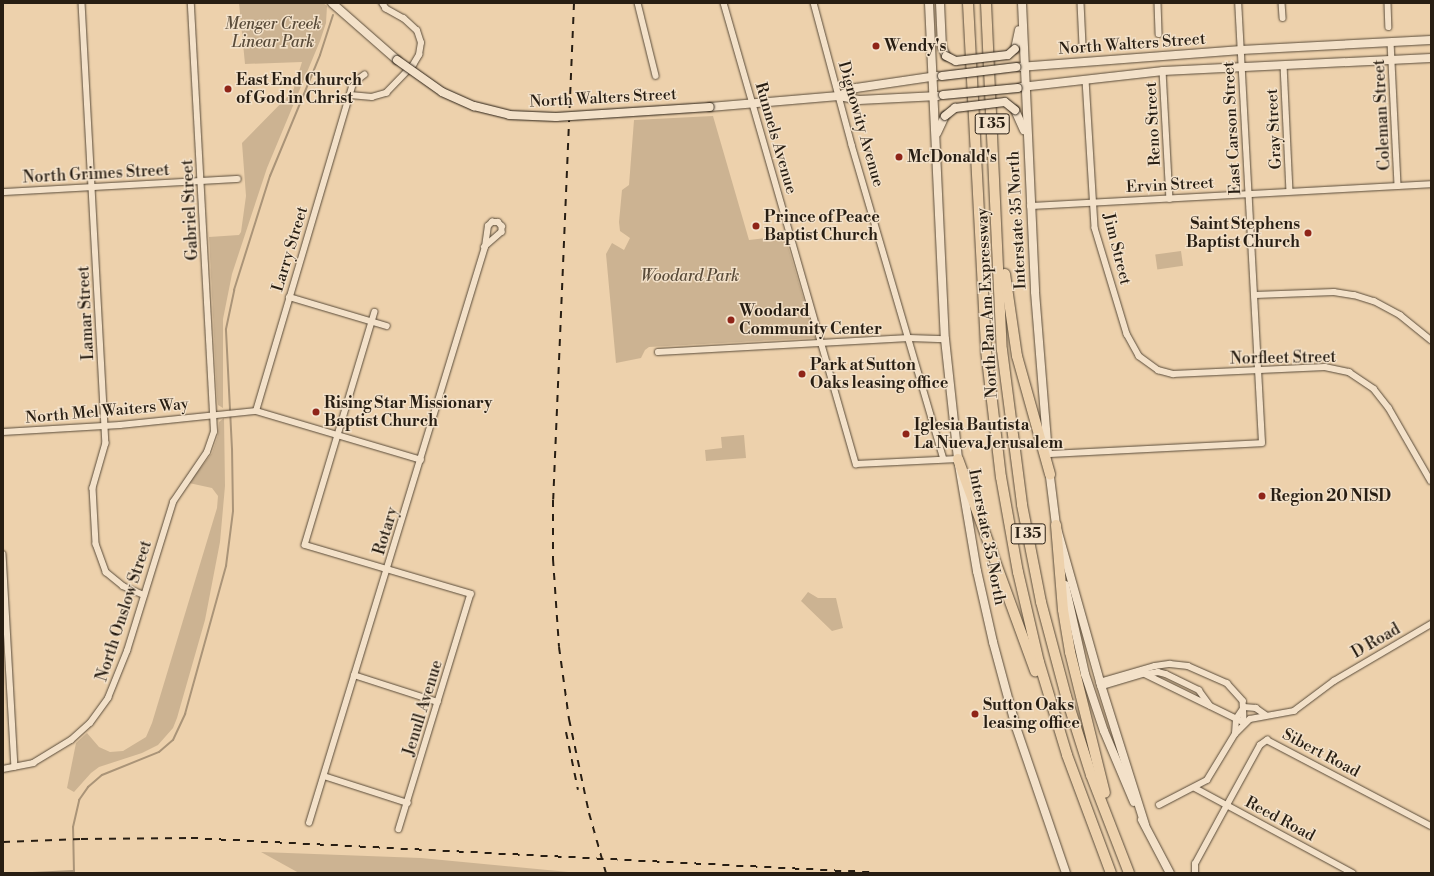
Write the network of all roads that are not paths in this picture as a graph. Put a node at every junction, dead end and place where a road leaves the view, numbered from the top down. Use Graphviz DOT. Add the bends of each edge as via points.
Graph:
graph roads {
  1 [pos="82,3"];
  2 [pos="191,3"];
  3 [pos="332,3"];
  4 [pos="382,3"];
  5 [pos="638,3"];
  6 [pos="724,3"];
  7 [pos="814,3"];
  8 [pos="929,3"];
  9 [pos="940,3"];
  10 [pos="962,3"];
  11 [pos="968,3"];
  12 [pos="988,3"];
  13 [pos="1081,3"];
  14 [pos="1158,3"];
  15 [pos="1238,3"];
  16 [pos="1282,3"];
  17 [pos="1388,3"];
  18 [pos="1022,7"];
  19 [pos="1283,18"];
  20 [pos="1389,26"];
  21 [pos="1159,34"];
  22 [pos="1431,40"];
  23 [pos="1391,42"];
  24 [pos="1083,46"];
  25 [pos="1241,50"];
  26 [pos="970,52"];
  27 [pos="1431,58"];
  28 [pos="1392,60"];
  29 [pos="1284,65"];
  30 [pos="1020,66"];
  31 [pos="1242,67"];
  32 [pos="1163,71"];
  33 [pos="364,76"];
  34 [pos="656,76"];
  35 [pos="932,76"];
  36 [pos="1086,80"];
  37 [pos="1022,87"];
  38 [pos="350,95"];
  39 [pos="839,96"];
  40 [pos="934,96"];
  41 [pos="754,104"];
  42 [pos="936,136"];
  43 [pos="1027,137"];
  44 [pos="238,179"];
  45 [pos="201,181"];
  46 [pos="1431,184"];
  47 [pos="1398,186"];
  48 [pos="92,187"];
  49 [pos="1290,191"];
  50 [pos="3,192"];
  51 [pos="1249,194"];
  52 [pos="996,195"];
  53 [pos="1170,199"];
  54 [pos="1093,202"];
  55 [pos="1030,206"];
  56 [pos="485,247"];
  57 [pos="1255,294"];
  58 [pos="289,298"];
  59 [pos="376,312"];
  60 [pos="372,322"];
  61 [pos="387,326"];
  62 [pos="909,338"];
  63 [pos="945,339"];
  64 [pos="1431,340"];
  65 [pos="822,343"];
  66 [pos="658,352"];
  67 [pos="1258,370"];
  68 [pos="1173,374"];
  69 [pos="256,411"];
  70 [pos="214,415"];
  71 [pos="105,426"];
  72 [pos="3,432"];
  73 [pos="338,435"];
  74 [pos="1048,454"];
  75 [pos="944,459"];
  76 [pos="958,459"];
  77 [pos="421,460"];
  78 [pos="1050,474"];
  79 [pos="1431,481"];
  80 [pos="1056,525"];
  81 [pos="3,554"];
  82 [pos="388,570"];
  83 [pos="144,595"];
  84 [pos="1431,624"];
  85 [pos="1144,674"];
  86 [pos="354,675"];
  87 [pos="1101,685"];
  88 [pos="438,702"];
  89 [pos="1211,706"];
  90 [pos="1244,707"];
  91 [pos="1266,715"];
  92 [pos="1236,719"];
  93 [pos="1244,724"];
  94 [pos="1235,734"];
  95 [pos="15,767"];
  96 [pos="3,769"];
  97 [pos="324,776"];
  98 [pos="1195,788"];
  99 [pos="408,803"];
  100 [pos="1159,805"];
  101 [pos="1227,805"];
  102 [pos="309,823"];
  103 [pos="1091,824"];
  104 [pos="1144,825"];
  105 [pos="1431,826"];
  106 [pos="399,829"];
  107 [pos="1124,861"];
  108 [pos="1067,871"];
  109 [pos="1110,871"];
  110 [pos="1129,873"];
  111 [pos="1170,873"];
  112 [pos="1195,873"];
  113 [pos="1353,873"];
  1 -- 48 [label="street, Lamar Street"];
  2 -- 45 [label="street, Gabriel Street"];
  3 -- 41 [label="main road, North Walters Street, bridge" via="397,60 442,92 474,106 509,115 556,117"];
  4 -- 38 [label="street" via="386,9 404,19 417,31 421,43 419,54 413,65 386,93 372,97"];
  5 -- 34 [label="street"];
  6 -- 41 [label="street, Runnels Avenue"];
  7 -- 39 [label="street, Dignowity Avenue"];
  8 -- 35 [label="main road, Interstate 35 North"];
  9 -- 18 [label="main road, bridge" via="942,47 946,56 956,61 1008,55 1015,49"];
  10 -- 26 [label="highway"];
  11 -- 26 [label="highway, North Pan Am Expressway / I 35"];
  12 -- 52 [label="highway, North Pan Am Expressway / I 35" via="988,53"];
  13 -- 24 [label="street"];
  14 -- 21 [label="street"];
  15 -- 25 [label="street, East Carson Street"];
  16 -- 19 [label="street"];
  17 -- 20 [label="street"];
  18 -- 30 [label="main road, Interstate 35 North"];
  22 -- 23 [label="main road, North Walters Street"];
  23 -- 25 [label="main road, North Walters Street"];
  23 -- 28 [label="street, Coleman Street"];
  25 -- 30 [label="main road, North Walters Street"];
  25 -- 31 [label="street, East Carson Street"];
  26 -- 103 [label="highway, North Pan Am Expressway / I 35" via="986,350 1002,484 1018,572 1039,662"];
  27 -- 28 [label="main road, North Walters Street"];
  28 -- 29 [label="main road, North Walters Street"];
  28 -- 47 [label="street, Coleman Street"];
  29 -- 31 [label="main road, North Walters Street"];
  29 -- 49 [label="street, Gray Street"];
  30 -- 35 [label="main road, North Walters Street, bridge"];
  30 -- 37 [label="main road, Interstate 35 North"];
  31 -- 32 [label="main road, North Walters Street"];
  31 -- 51 [label="street, East Carson Street"];
  32 -- 36 [label="main road, North Walters Street"];
  32 -- 53 [label="street, Reno Street"];
  33 -- 38 [label="street, Larry Street" via="354,83"];
  35 -- 39 [label="main road, North Walters Street" via="856,88"];
  35 -- 40 [label="main road, Interstate 35 North"];
  36 -- 37 [label="main road, North Walters Street"];
  36 -- 54 [label="street, Jim Street"];
  37 -- 40 [label="main road, North Walters Street, bridge"];
  37 -- 43 [label="main road, Interstate 35 North"];
  38 -- 58 [label="street, Larry Street"];
  39 -- 40 [label="main road, North Walters Street" via="858,100"];
  39 -- 41 [label="main road, North Walters Street"];
  39 -- 62 [label="street, Dignowity Avenue"];
  40 -- 42 [label="main road, Interstate 35 North"];
  41 -- 65 [label="street, Runnels Avenue"];
  42 -- 43 [label="main road, bridge" via="945,116 955,108 1005,102 1015,110"];
  42 -- 63 [label="main road, Interstate 35 North"];
  43 -- 55 [label="main road, Interstate 35 North"];
  44 -- 45 [label="street, North Grimes Street"];
  45 -- 48 [label="street, North Grimes Street"];
  45 -- 70 [label="street, Gabriel Street"];
  46 -- 47 [label="street, Ervin Street"];
  47 -- 49 [label="street, Ervin Street"];
  48 -- 50 [label="street, North Grimes Street"];
  48 -- 71 [label="street, Lamar Street"];
  49 -- 51 [label="street, Ervin Street"];
  51 -- 53 [label="street, Ervin Street"];
  51 -- 57 [label="street, East Carson Street"];
  52 -- 78 [label="highway" via="1014,341"];
  52 -- 107 [label="highway, North Pan Am Expressway / I 35" via="1002,350 1014,452 1033,562 1066,696 1091,775"];
  53 -- 54 [label="street, Ervin Street"];
  54 -- 55 [label="street, Ervin Street"];
  54 -- 68 [label="street, Jim Street" via="1099,243 1133,348 1148,364"];
  55 -- 74 [label="main road, Interstate 35 North"];
  56 -- 77 [label="street, Rotary"];
  57 -- 64 [label="street" via="1334,292 1354,295 1400,315"];
  57 -- 67 [label="street, East Carson Street"];
  58 -- 60 [label="street"];
  58 -- 69 [label="street, Larry Street"];
  59 -- 60 [label="street"];
  60 -- 61 [label="street"];
  60 -- 73 [label="street"];
  62 -- 63 [label="street"];
  62 -- 65 [label="street"];
  62 -- 75 [label="street, Dignowity Avenue"];
  63 -- 76 [label="main road, Interstate 35 North"];
  65 -- 66 [label="street"];
  65 -- 75 [label="street, Runnels Avenue" via="856,464"];
  67 -- 68 [label="street, Norfleet Street"];
  67 -- 74 [label="street, East Carson Street" via="1262,443"];
  67 -- 79 [label="street, Norfleet Street" via="1325,366 1342,369 1358,377 1374,389 1389,408"];
  69 -- 70 [label="street, North Mel Waiters Way"];
  69 -- 73 [label="street"];
  70 -- 71 [label="street, North Mel Waiters Way"];
  70 -- 83 [label="street, North Onslow Street" via="214,432 210,445 172,502"];
  71 -- 72 [label="street, North Mel Waiters Way"];
  71 -- 83 [label="street, Lamar Street" via="105,449 93,488 97,552 103,567 111,577"];
  73 -- 77 [label="street"];
  73 -- 82 [label="street" via="305,545"];
  74 -- 78 [label="main road, Interstate 35 North"];
  75 -- 76 [label="street"];
  76 -- 103 [label="highway" via="1023,633 1066,773"];
  76 -- 108 [label="main road, Interstate 35 North" via="977,571 993,642 1018,733"];
  77 -- 82 [label="street, Rotary"];
  78 -- 80 [label="main road, Interstate 35 North"];
  80 -- 87 [label="main road"];
  80 -- 104 [label="main road" via="1069,610 1085,674 1122,778"];
  80 -- 107 [label="highway" via="1062,610 1070,652 1099,774"];
  81 -- 95 [label="street"];
  82 -- 86 [label="street, Rotary"];
  82 -- 88 [label="street, Jenull Avenue" via="471,594"];
  83 -- 95 [label="street, North Onslow Street" via="116,684 97,714 71,740 33,763"];
  84 -- 91 [label="street, D Road" via="1334,681 1294,712"];
  85 -- 87 [label="street"];
  85 -- 89 [label="street"];
  85 -- 89 [label="street" via="1166,674 1199,690"];
  86 -- 88 [label="street"];
  86 -- 97 [label="street, Rotary"];
  87 -- 90 [label="street" via="1155,666 1188,666 1227,683 1243,701"];
  87 -- 104 [label="main road"];
  88 -- 99 [label="street, Jenull Avenue"];
  89 -- 92 [label="street"];
  90 -- 91 [label="street" via="1256,708"];
  90 -- 92 [label="street"];
  90 -- 93 [label="street"];
  91 -- 93 [label="street"];
  92 -- 93 [label="street"];
  92 -- 94 [label="street"];
  93 -- 94 [label="street"];
  94 -- 98 [label="street" via="1218,766 1207,780"];
  95 -- 96 [label="street, North Onslow Street"];
  97 -- 99 [label="street"];
  97 -- 102 [label="street, Rotary"];
  98 -- 100 [label="street"];
  98 -- 101 [label="street, Reed Road"];
  99 -- 106 [label="street, Jenull Avenue"];
  101 -- 105 [label="street, Sibert Road" via="1260,745 1267,740"];
  101 -- 112 [label="street" via="1195,864"];
  101 -- 113 [label="street, Reed Road"];
  103 -- 109 [label="highway, North Pan Am Expressway / I 35"];
  104 -- 111 [label="main road"];
  107 -- 110 [label="highway, North Pan Am Expressway / I 35"];
}
